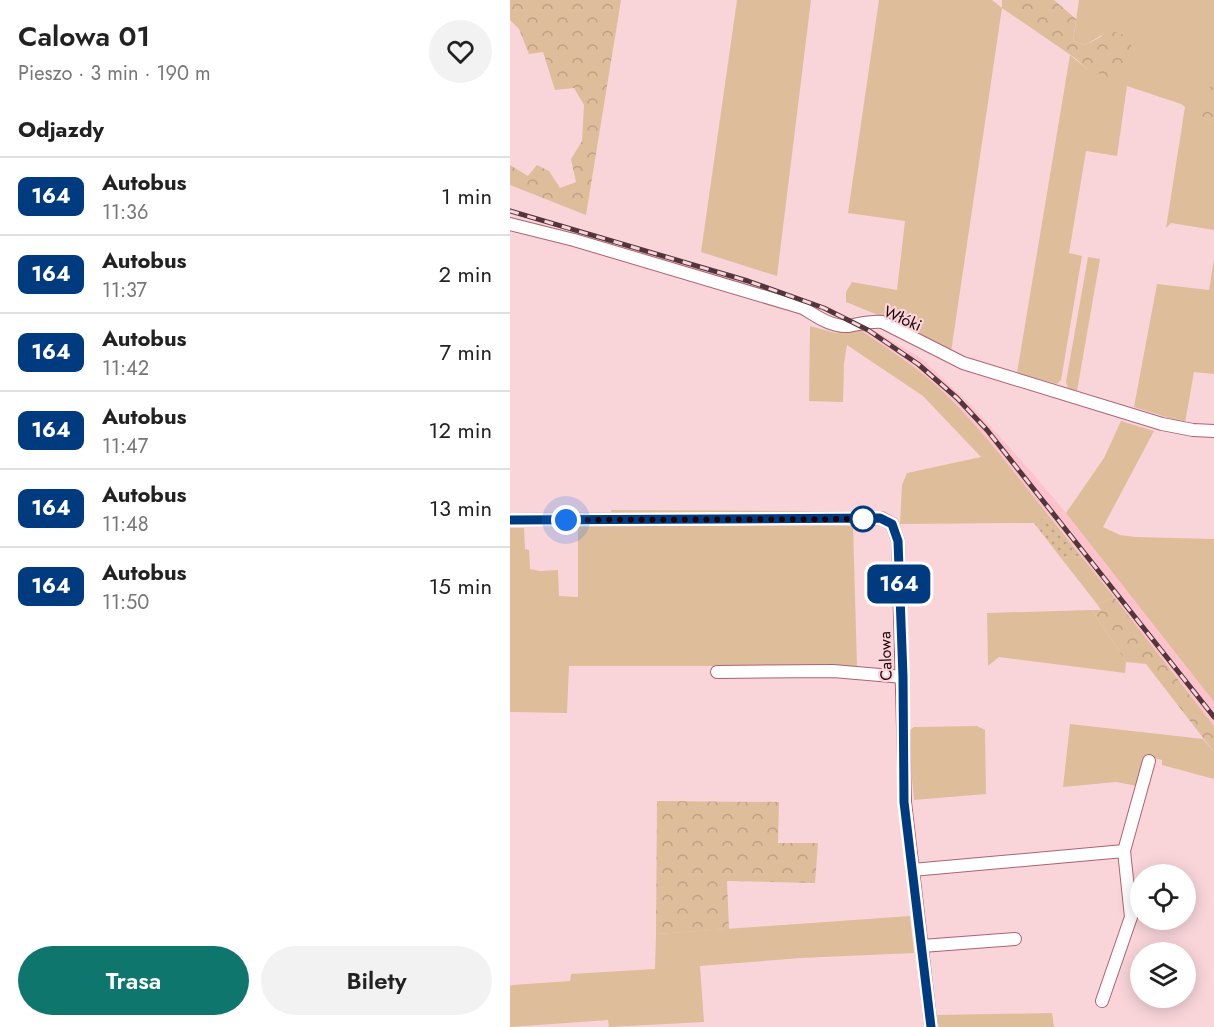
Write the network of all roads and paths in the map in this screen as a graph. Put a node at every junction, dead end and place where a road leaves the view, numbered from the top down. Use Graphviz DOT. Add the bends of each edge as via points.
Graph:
graph roads {
  1 [pos="510,224"];
  2 [pos="1214,431"];
  3 [pos="510,520"];
  4 [pos="717,672"];
  5 [pos="903,677"];
  6 [pos="1149,760"];
  7 [pos="1124,851"];
  8 [pos="912,870"];
  9 [pos="1015,939"];
  10 [pos="922,946"];
  11 [pos="1102,1001"];
  12 [pos="931,1027"];
  1 -- 2 [label="street, Włóki" via="803,308 834,324 882,322 963,363 1162,424"];
  3 -- 5 [label="street, Calowa" via="884,518 892,524 898,541"];
  4 -- 5 [label="street" via="833,671"];
  5 -- 8 [label="street, Calowa" via="904,802"];
  6 -- 7 [label="street"];
  7 -- 8 [label="street"];
  7 -- 11 [label="street" via="1131,917"];
  8 -- 10 [label="street, Calowa"];
  9 -- 10 [label="street"];
  10 -- 12 [label="street, Calowa"];
}
